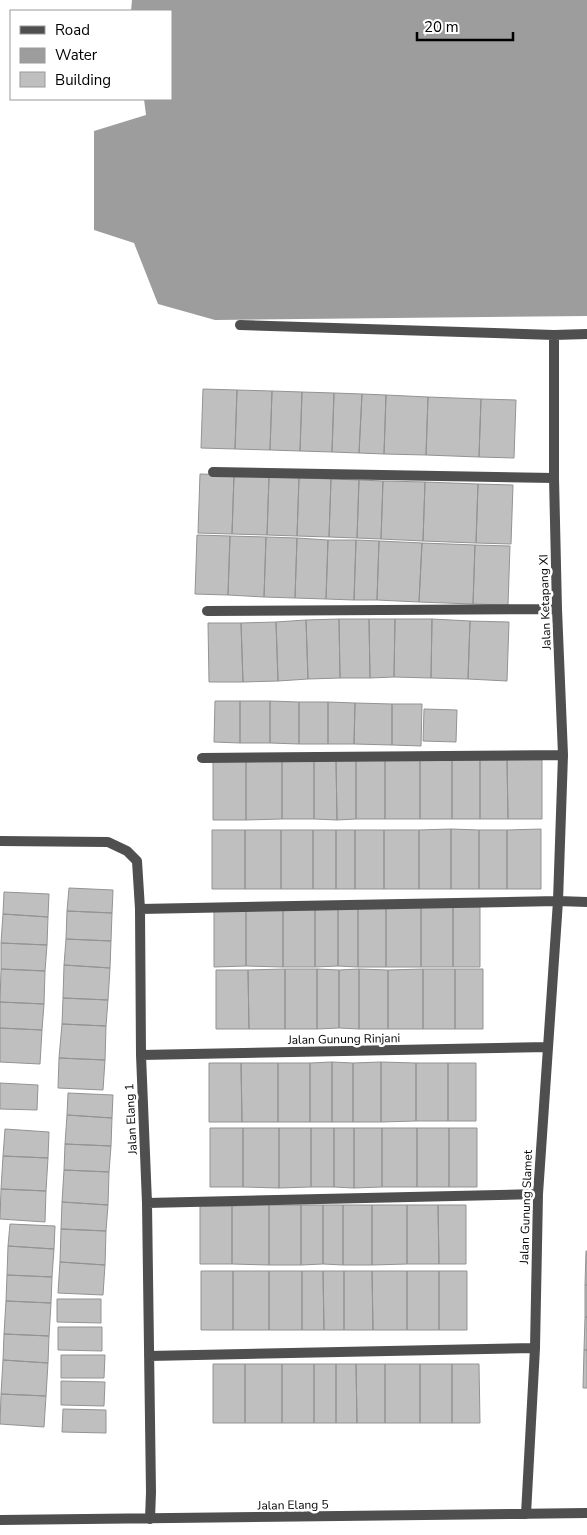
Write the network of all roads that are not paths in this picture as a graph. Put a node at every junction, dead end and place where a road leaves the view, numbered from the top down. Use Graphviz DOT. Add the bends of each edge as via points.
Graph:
graph roads {
  1 [pos="240,325"];
  2 [pos="587,334"];
  3 [pos="554,335"];
  4 [pos="214,472"];
  5 [pos="554,478"];
  6 [pos="557,610"];
  7 [pos="207,611"];
  8 [pos="563,755"];
  9 [pos="202,758"];
  10 [pos="0,841"];
  11 [pos="558,901"];
  12 [pos="587,902"];
  13 [pos="140,909"];
  14 [pos="548,1048"];
  15 [pos="141,1055"];
  16 [pos="538,1194"];
  17 [pos="147,1203"];
  18 [pos="535,1348"];
  19 [pos="150,1356"];
  20 [pos="587,1513"];
  21 [pos="526,1514"];
  22 [pos="150,1519"];
  23 [pos="0,1520"];
  1 -- 3 [label="street"];
  2 -- 3 [label="street"];
  3 -- 5 [label="street, Jalan Ketapang XI"];
  4 -- 5 [label="street"];
  5 -- 6 [label="street, Jalan Ketapang XI"];
  6 -- 7 [label="street"];
  6 -- 8 [label="street, Jalan Ketapang XI"];
  8 -- 9 [label="street"];
  8 -- 11 [label="street, Jalan Ketapang XI"];
  10 -- 13 [label="street, Jalan Elang 1" via="108,842 127,851 137,861"];
  11 -- 12 [label="street"];
  11 -- 13 [label="street"];
  11 -- 14 [label="street, Jalan Gunung Slamet"];
  13 -- 15 [label="street, Jalan Elang 1"];
  14 -- 15 [label="street, Jalan Gunung Rinjani"];
  14 -- 16 [label="street, Jalan Gunung Slamet"];
  15 -- 17 [label="street, Jalan Elang 1"];
  16 -- 17 [label="street"];
  16 -- 18 [label="street, Jalan Gunung Slamet"];
  17 -- 19 [label="street, Jalan Elang 1"];
  18 -- 19 [label="street"];
  18 -- 21 [label="street, Jalan Gunung Slamet"];
  19 -- 22 [label="street, Jalan Elang 1"];
  20 -- 21 [label="street, Jalan Elang 5"];
  21 -- 22 [label="street, Jalan Elang 5"];
  22 -- 23 [label="street, Jalan Elang 5"];
}
